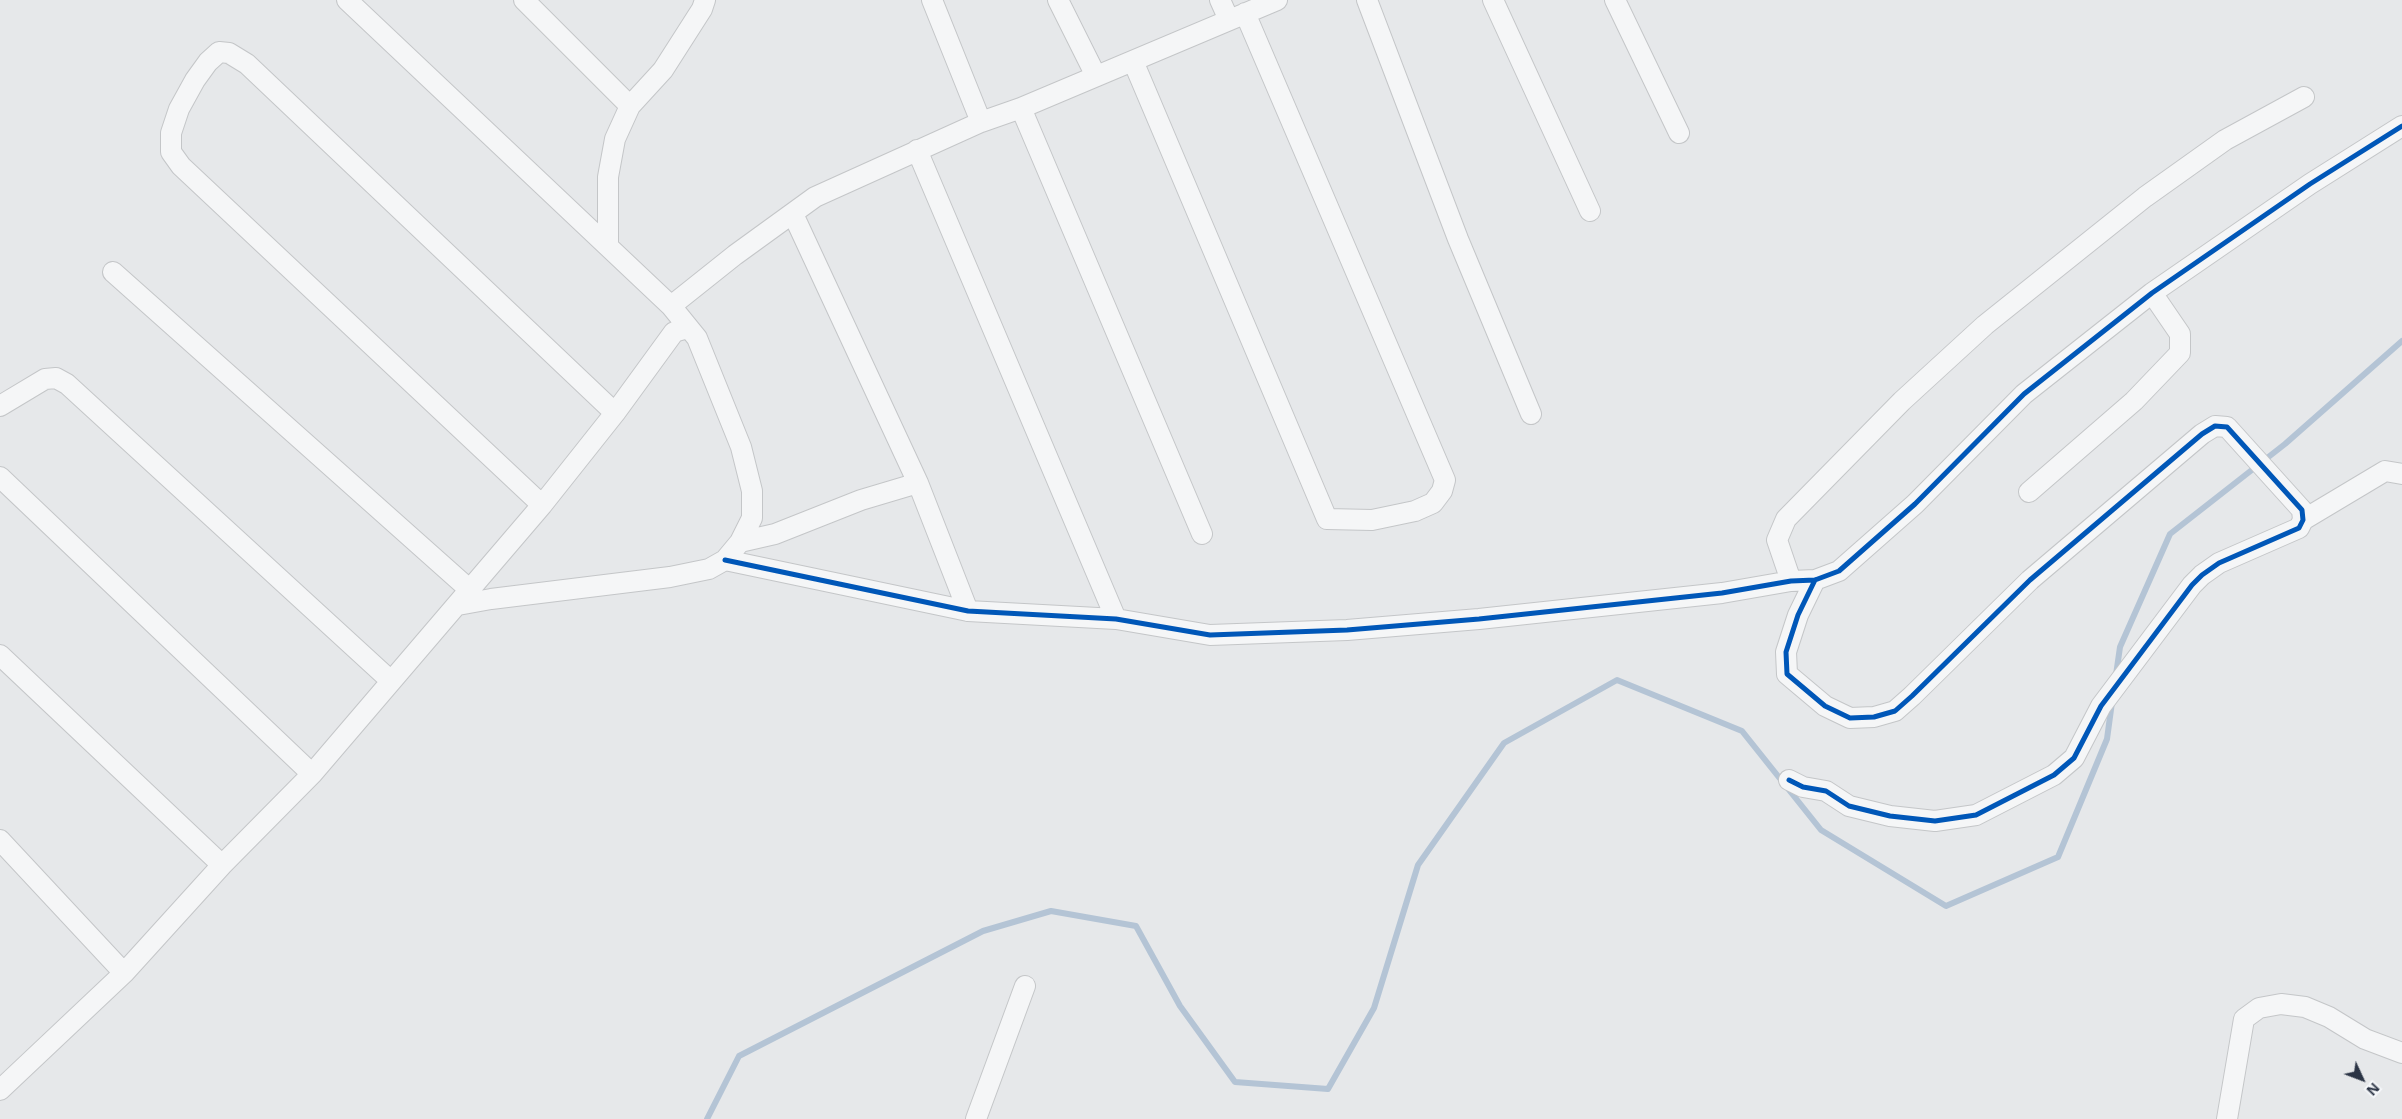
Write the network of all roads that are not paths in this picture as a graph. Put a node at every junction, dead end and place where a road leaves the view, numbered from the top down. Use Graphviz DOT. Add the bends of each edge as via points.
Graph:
graph roads {
  1 [pos="348,0"];
  2 [pos="524,0"];
  3 [pos="705,0"];
  4 [pos="932,0"];
  5 [pos="1058,0"];
  6 [pos="1220,0"];
  7 [pos="1277,0"];
  8 [pos="1367,0"];
  9 [pos="1493,0"];
  10 [pos="1615,0"];
  11 [pos="1237,16"];
  12 [pos="1134,61"];
  13 [pos="1096,76"];
  14 [pos="2304,97"];
  15 [pos="630,106"];
  16 [pos="1021,108"];
  17 [pos="981,122"];
  18 [pos="2402,126"];
  19 [pos="1680,134"];
  20 [pos="917,150"];
  21 [pos="1590,211"];
  22 [pos="792,214"];
  23 [pos="608,246"];
  24 [pos="114,272"];
  25 [pos="2152,294"];
  26 [pos="671,306"];
  27 [pos="688,328"];
  28 [pos="0,406"];
  29 [pos="615,413"];
  30 [pos="1531,414"];
  31 [pos="2402,474"];
  32 [pos="0,477"];
  33 [pos="918,482"];
  34 [pos="2029,492"];
  35 [pos="542,505"];
  36 [pos="2303,515"];
  37 [pos="1202,534"];
  38 [pos="740,542"];
  39 [pos="725,560"];
  40 [pos="1815,580"];
  41 [pos="1791,581"];
  42 [pos="470,590"];
  43 [pos="458,605"];
  44 [pos="968,611"];
  45 [pos="1116,619"];
  46 [pos="0,655"];
  47 [pos="391,681"];
  48 [pos="312,774"];
  49 [pos="1789,780"];
  50 [pos="0,840"];
  51 [pos="222,865"];
  52 [pos="124,973"];
  53 [pos="1026,986"];
  54 [pos="2402,1053"];
  55 [pos="3,1079"];
  56 [pos="976,1119"];
  57 [pos="2227,1119"];
  1 -- 23 [label="street"];
  2 -- 15 [label="street"];
  3 -- 15 [label="street" via="663,70"];
  4 -- 17 [label="street"];
  5 -- 13 [label="street"];
  6 -- 11 [label="street"];
  7 -- 11 [label="street"];
  8 -- 30 [label="street" via="1458,239"];
  9 -- 21 [label="street"];
  10 -- 19 [label="street"];
  11 -- 12 [label="street"];
  11 -- 12 [label="street" via="1445,480 1433,503 1415,511 1372,520 1327,519"];
  12 -- 13 [label="street"];
  13 -- 16 [label="street"];
  14 -- 41 [label="street" via="2225,140 2145,197 2007,307 1902,401 1786,519 1777,540"];
  15 -- 23 [label="street" via="615,139 608,177"];
  16 -- 17 [label="street"];
  16 -- 37 [label="street"];
  17 -- 20 [label="street"];
  18 -- 25 [label="street" via="2310,184"];
  20 -- 22 [label="street" via="815,197"];
  20 -- 45 [label="street"];
  22 -- 26 [label="street"];
  22 -- 33 [label="street"];
  23 -- 26 [label="street"];
  24 -- 42 [label="street"];
  25 -- 34 [label="street" via="2180,334 2180,353 2134,401"];
  25 -- 40 [label="street" via="2024,394 1914,504 1839,571"];
  26 -- 27 [label="street"];
  27 -- 29 [label="street" via="674,332"];
  27 -- 38 [label="street" via="697,338 741,447 752,491 752,518"];
  28 -- 47 [label="street" via="45,379 56,378 67,384"];
  29 -- 35 [label="street"];
  29 -- 35 [label="street" via="247,64 229,53 219,52 208,62 179,109 171,133 171,152 181,166"];
  31 -- 36 [label="street" via="2385,471"];
  32 -- 48 [label="street"];
  33 -- 38 [label="street" via="861,500 775,534"];
  33 -- 44 [label="street"];
  35 -- 42 [label="street"];
  36 -- 40 [label="street" via="2227,427 2221,425 2208,429 2037,574 1894,711 1874,717 1850,718 1825,706 1787,674 1786,652"];
  36 -- 49 [label="street" via="2299,528 2219,563 2192,585 2102,706 2074,758 2054,775 1976,815 1935,821 1890,816 1850,806 1826,791 1803,787"];
  38 -- 39 [label="street"];
  39 -- 43 [label="street" via="709,569 670,577"];
  39 -- 44 [label="street"];
  40 -- 41 [label="street"];
  41 -- 45 [label="street" via="1713,594 1347,630 1210,634"];
  42 -- 43 [label="street"];
  43 -- 47 [label="street"];
  44 -- 45 [label="street"];
  46 -- 51 [label="street"];
  47 -- 48 [label="street"];
  48 -- 51 [label="street"];
  50 -- 52 [label="street"];
  51 -- 52 [label="street"];
  52 -- 55 [label="street"];
  53 -- 56 [label="street"];
  54 -- 57 [label="street" via="2365,1039 2305,1007 2281,1004 2259,1008 2244,1019"];
}
